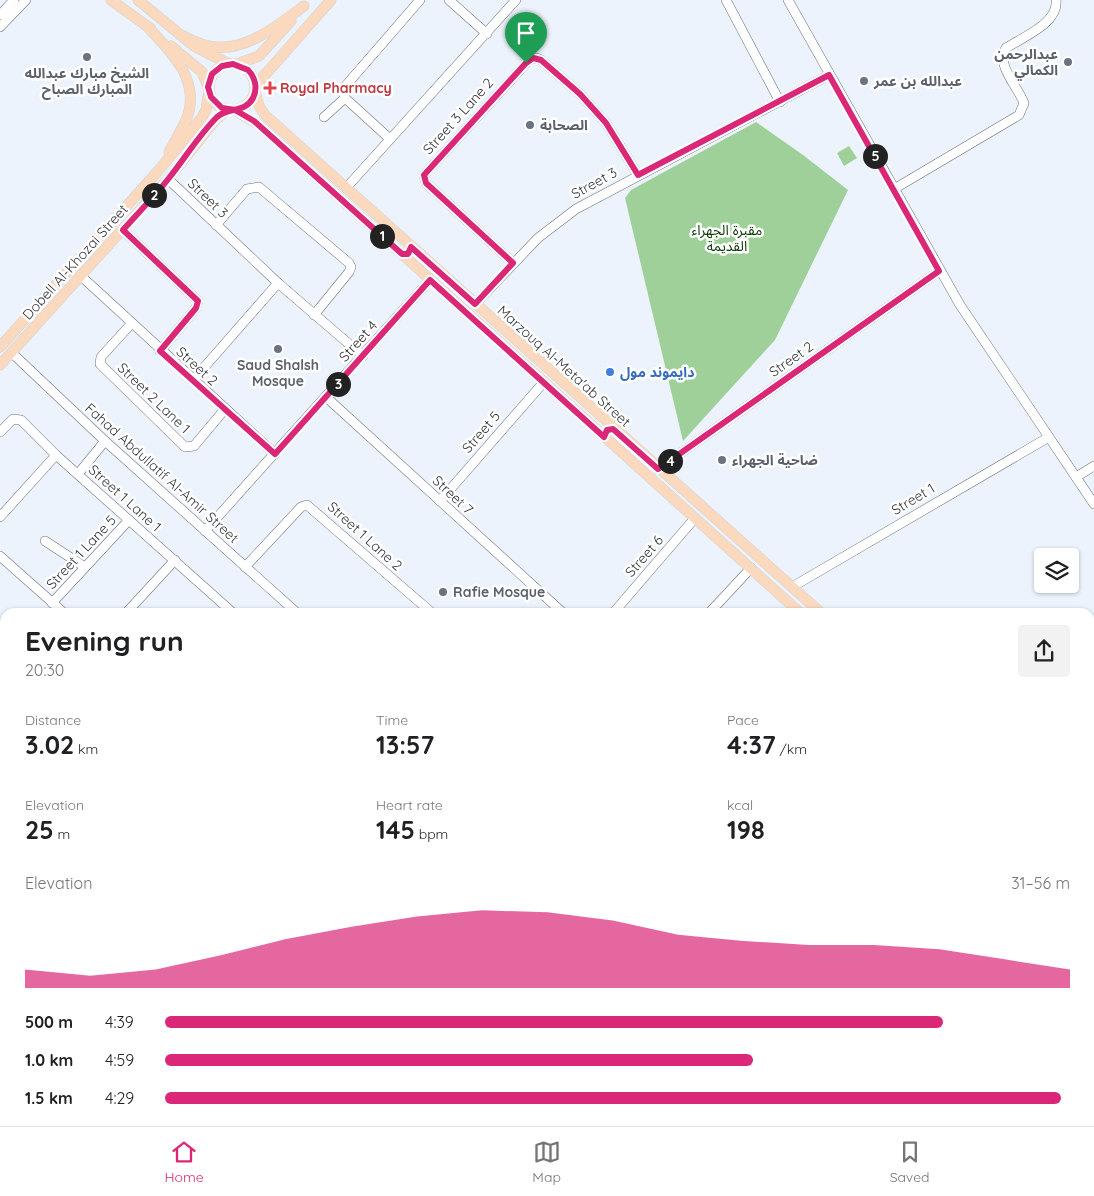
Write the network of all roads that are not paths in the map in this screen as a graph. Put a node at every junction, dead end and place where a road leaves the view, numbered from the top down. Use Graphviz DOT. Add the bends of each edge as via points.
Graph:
graph roads {
  1 [pos="14,0"];
  2 [pos="26,0"];
  3 [pos="111,0"];
  4 [pos="138,0"];
  5 [pos="420,0"];
  6 [pos="449,0"];
  7 [pos="516,0"];
  8 [pos="726,0"];
  9 [pos="788,0"];
  10 [pos="1056,0"];
  11 [pos="328,2"];
  12 [pos="307,3"];
  13 [pos="0,15"];
  14 [pos="146,25"];
  15 [pos="0,28"];
  16 [pos="179,34"];
  17 [pos="487,34"];
  18 [pos="233,64"];
  19 [pos="829,75"];
  20 [pos="209,89"];
  21 [pos="255,89"];
  22 [pos="345,98"];
  23 [pos="780,102"];
  24 [pos="231,110"];
  25 [pos="324,117"];
  26 [pos="390,139"];
  27 [pos="159,170"];
  28 [pos="638,175"];
  29 [pos="168,180"];
  30 [pos="346,188"];
  31 [pos="894,189"];
  32 [pos="216,225"];
  33 [pos="123,230"];
  34 [pos="411,247"];
  35 [pos="402,254"];
  36 [pos="425,260"];
  37 [pos="513,263"];
  38 [pos="417,268"];
  39 [pos="939,271"];
  40 [pos="81,276"];
  41 [pos="430,280"];
  42 [pos="278,283"];
  43 [pos="42,298"];
  44 [pos="475,304"];
  45 [pos="53,308"];
  46 [pos="30,312"];
  47 [pos="314,315"];
  48 [pos="40,321"];
  49 [pos="131,324"];
  50 [pos="0,347"];
  51 [pos="160,351"];
  52 [pos="12,352"];
  53 [pos="363,356"];
  54 [pos="0,365"];
  55 [pos="192,380"];
  56 [pos="544,382"];
  57 [pos="326,396"];
  58 [pos="225,409"];
  59 [pos="599,416"];
  60 [pos="590,424"];
  61 [pos="613,429"];
  62 [pos="0,432"];
  63 [pos="604,437"];
  64 [pos="1049,437"];
  65 [pos="105,441"];
  66 [pos="275,454"];
  67 [pos="56,455"];
  68 [pos="1094,466"];
  69 [pos="658,469"];
  70 [pos="78,474"];
  71 [pos="1076,477"];
  72 [pos="440,501"];
  73 [pos="1094,504"];
  74 [pos="0,517"];
  75 [pos="695,518"];
  76 [pos="129,520"];
  77 [pos="205,531"];
  78 [pos="45,540"];
  79 [pos="0,556"];
  80 [pos="175,560"];
  81 [pos="86,567"];
  82 [pos="245,567"];
  83 [pos="751,568"];
  84 [pos="792,587"];
  85 [pos="52,603"];
  86 [pos="58,608"];
  87 [pos="131,608"];
  88 [pos="224,608"];
  89 [pos="291,608"];
  90 [pos="423,608"];
  91 [pos="558,608"];
  92 [pos="617,608"];
  93 [pos="714,608"];
  94 [pos="795,608"];
  95 [pos="816,608"];
  1 -- 13 [label="street"];
  2 -- 15 [label="street"];
  3 -- 14 [label="main road"];
  4 -- 16 [label="main road"];
  5 -- 22 [label="street" via="344,86 342,94"];
  6 -- 17 [label="street"];
  7 -- 17 [label="street"];
  8 -- 23 [label="street"];
  9 -- 19 [label="street"];
  10 -- 31 [label="street" via="1055,13 1049,20 1006,48 1004,53 1004,64 1024,103 1019,115"];
  11 -- 21 [label="main road"];
  12 -- 16 [label="main road" via="270,31 235,44 213,47"];
  12 -- 18 [label="main road" via="259,56"];
  14 -- 20 [label="main road" via="202,72"];
  14 -- 27 [label="main road" via="180,65 190,84 186,118"];
  16 -- 18 [label="main road" via="205,53"];
  17 -- 26 [label="street"];
  18 -- 20 [label="main road" via="217,69"];
  18 -- 21 [label="main road" via="252,74"];
  19 -- 23 [label="street, Street 3"];
  19 -- 31 [label="street"];
  20 -- 24 [label="main road" via="218,106"];
  20 -- 27 [label="main road, Dobell Al-Khozai Street" via="206,110 201,119"];
  21 -- 24 [label="main road" via="250,102"];
  21 -- 30 [label="main road, Marzouq Al-Meta'ab Street" via="265,115"];
  22 -- 25 [label="street"];
  22 -- 26 [label="street"];
  23 -- 28 [label="street, Street 3"];
  24 -- 29 [label="main road, Dobell Al-Khozai Street" via="216,119"];
  24 -- 35 [label="main road, Marzouq Al-Meta'ab Street" via="259,125"];
  26 -- 30 [label="street"];
  27 -- 43 [label="main road, Dobell Al-Khozai Street"];
  28 -- 37 [label="street, Street 3" via="565,216"];
  28 -- 37 [label="street, Street 3 Lane 2" via="606,123 587,102 541,60 529,60 424,175 426,183"];
  29 -- 32 [label="street, Street 3"];
  29 -- 33 [label="main road, Dobell Al-Khozai Street"];
  30 -- 34 [label="main road, Marzouq Al-Meta'ab Street"];
  31 -- 39 [label="street"];
  32 -- 42 [label="street, Street 3"];
  32 -- 47 [label="street" via="248,189 259,187 349,263 349,272"];
  33 -- 40 [label="main road, Dobell Al-Khozai Street"];
  33 -- 51 [label="street" via="198,301 196,308"];
  34 -- 35 [label="main road" via="408,254"];
  34 -- 36 [label="main road, Marzouq Al-Meta'ab Street"];
  35 -- 38 [label="main road, Marzouq Al-Meta'ab Street"];
  36 -- 38 [label="main road" via="420,260"];
  36 -- 44 [label="main road, Marzouq Al-Meta'ab Street"];
  37 -- 44 [label="street, Street 3"];
  38 -- 41 [label="main road, Marzouq Al-Meta'ab Street"];
  39 -- 64 [label="street"];
  39 -- 69 [label="street, Street 2"];
  40 -- 45 [label="main road, Dobell Al-Khozai Street"];
  40 -- 49 [label="street, Street 2"];
  41 -- 53 [label="street, Street 4"];
  41 -- 56 [label="main road, Marzouq Al-Meta'ab Street"];
  42 -- 47 [label="street, Street 3"];
  42 -- 55 [label="street"];
  43 -- 45 [label="main road" via="44,306"];
  43 -- 46 [label="main road, Dobell Al-Khozai Street"];
  44 -- 59 [label="main road, Marzouq Al-Meta'ab Street"];
  45 -- 48 [label="main road, Dobell Al-Khozai Street"];
  46 -- 48 [label="main road" via="38,315"];
  46 -- 50 [label="main road, Dobell Al-Khozai Street"];
  47 -- 53 [label="street, Street 3"];
  48 -- 52 [label="main road, Dobell Al-Khozai Street"];
  49 -- 51 [label="street, Street 2"];
  49 -- 58 [label="street, Street 2 Lane 1" via="101,357 100,364 185,447 194,446"];
  51 -- 55 [label="street, Street 2"];
  52 -- 54 [label="main road, Dobell Al-Khozai Street"];
  52 -- 65 [label="street, Fahad Abdullatif Al-Amir Street"];
  53 -- 57 [label="street, Street 4"];
  55 -- 58 [label="street, Street 2"];
  56 -- 60 [label="main road, Marzouq Al-Meta'ab Street"];
  56 -- 72 [label="street, Street 5"];
  57 -- 66 [label="street, Street 4"];
  57 -- 72 [label="street, Street 7"];
  58 -- 66 [label="street, Street 2"];
  59 -- 60 [label="main road" via="598,422"];
  59 -- 61 [label="main road, Marzouq Al-Meta'ab Street"];
  60 -- 63 [label="main road, Marzouq Al-Meta'ab Street"];
  61 -- 63 [label="main road" via="607,430"];
  61 -- 69 [label="main road, Marzouq Al-Meta'ab Street"];
  62 -- 67 [label="street, Street 1 Lane 1" via="11,420 18,418"];
  63 -- 75 [label="main road, Marzouq Al-Meta'ab Street"];
  64 -- 71 [label="street"];
  64 -- 84 [label="street, Street 1"];
  65 -- 70 [label="street"];
  65 -- 77 [label="street, Fahad Abdullatif Al-Amir Street"];
  66 -- 77 [label="street, Street 4"];
  67 -- 70 [label="street, Street 1 Lane 1"];
  67 -- 74 [label="street"];
  68 -- 71 [label="street"];
  69 -- 84 [label="main road, Marzouq Al-Meta'ab Street"];
  70 -- 76 [label="street, Street 1 Lane 1"];
  71 -- 73 [label="street"];
  72 -- 91 [label="street, Street 7"];
  75 -- 83 [label="main road, Marzouq Al-Meta'ab Street"];
  75 -- 92 [label="street, Street 6"];
  76 -- 80 [label="street, Street 1 Lane 1"];
  76 -- 81 [label="street, Street 1 Lane 5"];
  77 -- 82 [label="street, Fahad Abdullatif Al-Amir Street"];
  78 -- 81 [label="street"];
  79 -- 85 [label="street"];
  80 -- 87 [label="street"];
  80 -- 88 [label="street, Street 1 Lane 1"];
  81 -- 85 [label="street, Street 1 Lane 5"];
  82 -- 89 [label="street, Fahad Abdullatif Al-Amir Street"];
  82 -- 90 [label="street, Street 1 Lane 2" via="301,506 307,505"];
  83 -- 93 [label="street"];
  83 -- 94 [label="main road, Marzouq Al-Meta'ab Street"];
  84 -- 95 [label="main road, Marzouq Al-Meta'ab Street"];
  85 -- 86 [label="street"];
}
